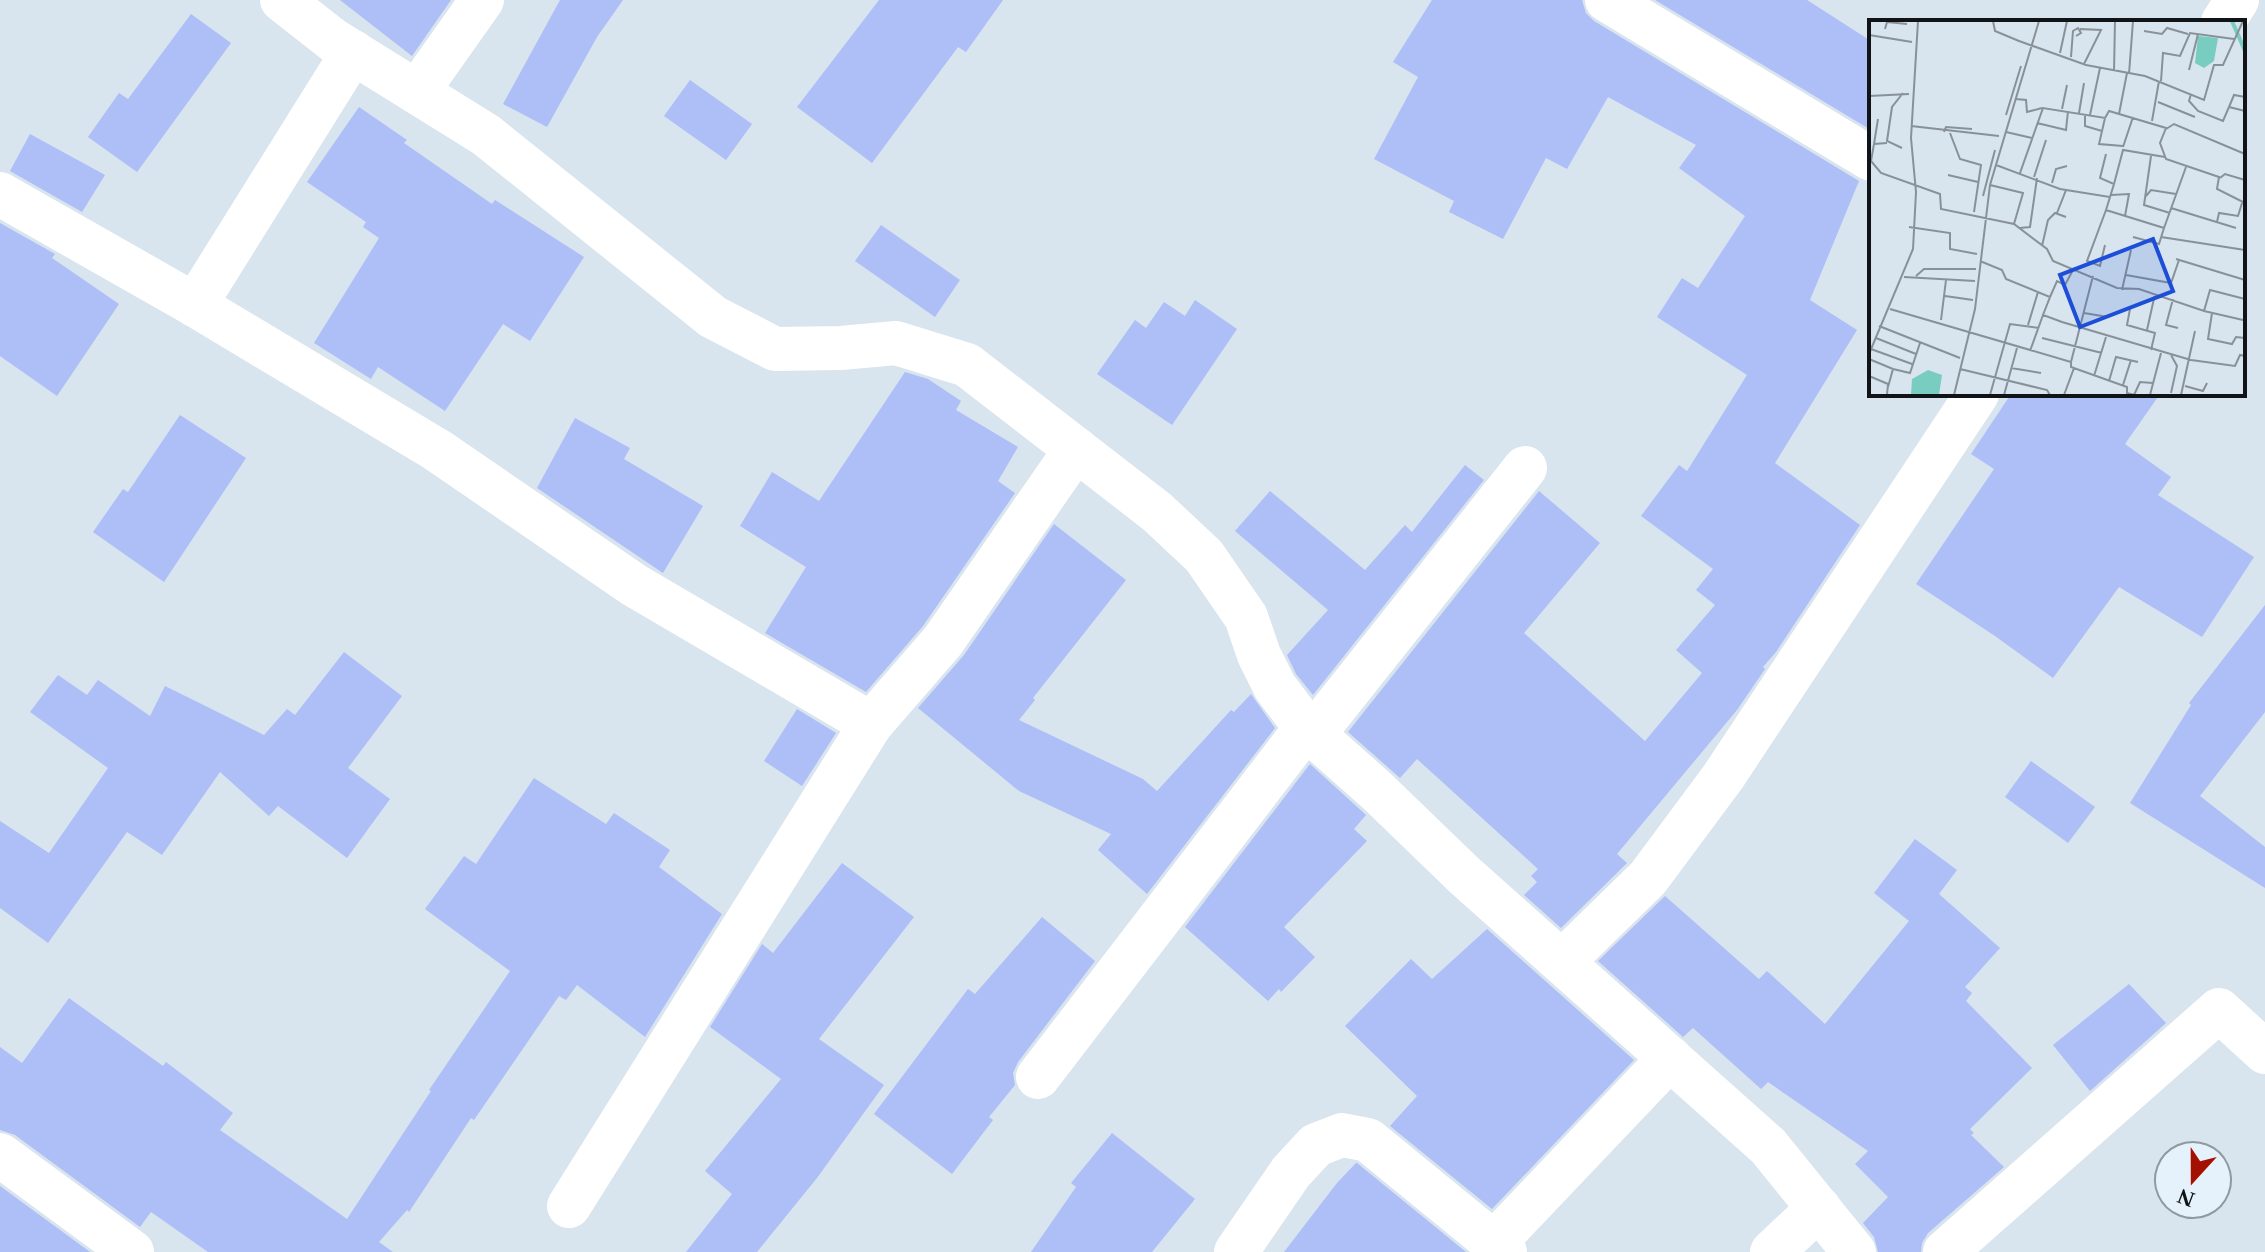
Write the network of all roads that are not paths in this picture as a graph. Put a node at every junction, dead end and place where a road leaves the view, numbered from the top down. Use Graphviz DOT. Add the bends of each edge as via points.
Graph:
graph roads {
  1 [pos="282,0"];
  2 [pos="482,0"];
  3 [pos="1607,0"];
  4 [pos="2237,0"];
  5 [pos="2260,0"];
  6 [pos="2265,4"];
  7 [pos="2224,20"];
  8 [pos="353,52"];
  9 [pos="417,92"];
  10 [pos="1869,158"];
  11 [pos="0,194"];
  12 [pos="195,305"];
  13 [pos="1976,396"];
  14 [pos="1076,449"];
  15 [pos="1525,468"];
  16 [pos="871,724"];
  17 [pos="1309,732"];
  18 [pos="1562,962"];
  19 [pos="2265,1052"];
  20 [pos="1670,1058"];
  21 [pos="1038,1077"];
  22 [pos="0,1155"];
  23 [pos="569,1206"];
  24 [pos="1819,1208"];
  25 [pos="1499,1248"];
  26 [pos="132,1252"];
  27 [pos="1236,1252"];
  28 [pos="1772,1252"];
  29 [pos="1854,1252"];
  30 [pos="1945,1252"];
  1 -- 8 [label="street"];
  2 -- 9 [label="street"];
  3 -- 10 [label="street"];
  4 -- 7 [label="street"];
  5 -- 6 [label="street"];
  8 -- 9 [label="street"];
  8 -- 12 [label="street"];
  9 -- 14 [label="street" via="486,135 713,317 775,349 896,343 967,365"];
  11 -- 12 [label="street"];
  12 -- 16 [label="street" via="437,450 634,585"];
  13 -- 18 [label="street" via="1723,777 1648,878"];
  14 -- 16 [label="street" via="943,641"];
  14 -- 17 [label="street" via="1204,556 1246,617 1275,687"];
  15 -- 17 [label="street"];
  16 -- 23 [label="street"];
  17 -- 18 [label="street"];
  17 -- 21 [label="street"];
  18 -- 20 [label="street"];
  19 -- 30 [label="street" via="2219,1010"];
  20 -- 24 [label="street" via="1768,1146"];
  20 -- 25 [label="street"];
  22 -- 26 [label="street"];
  24 -- 28 [label="street"];
  24 -- 29 [label="street"];
  25 -- 27 [label="street" via="1368,1140 1342,1135 1316,1145 1291,1172"];
}
